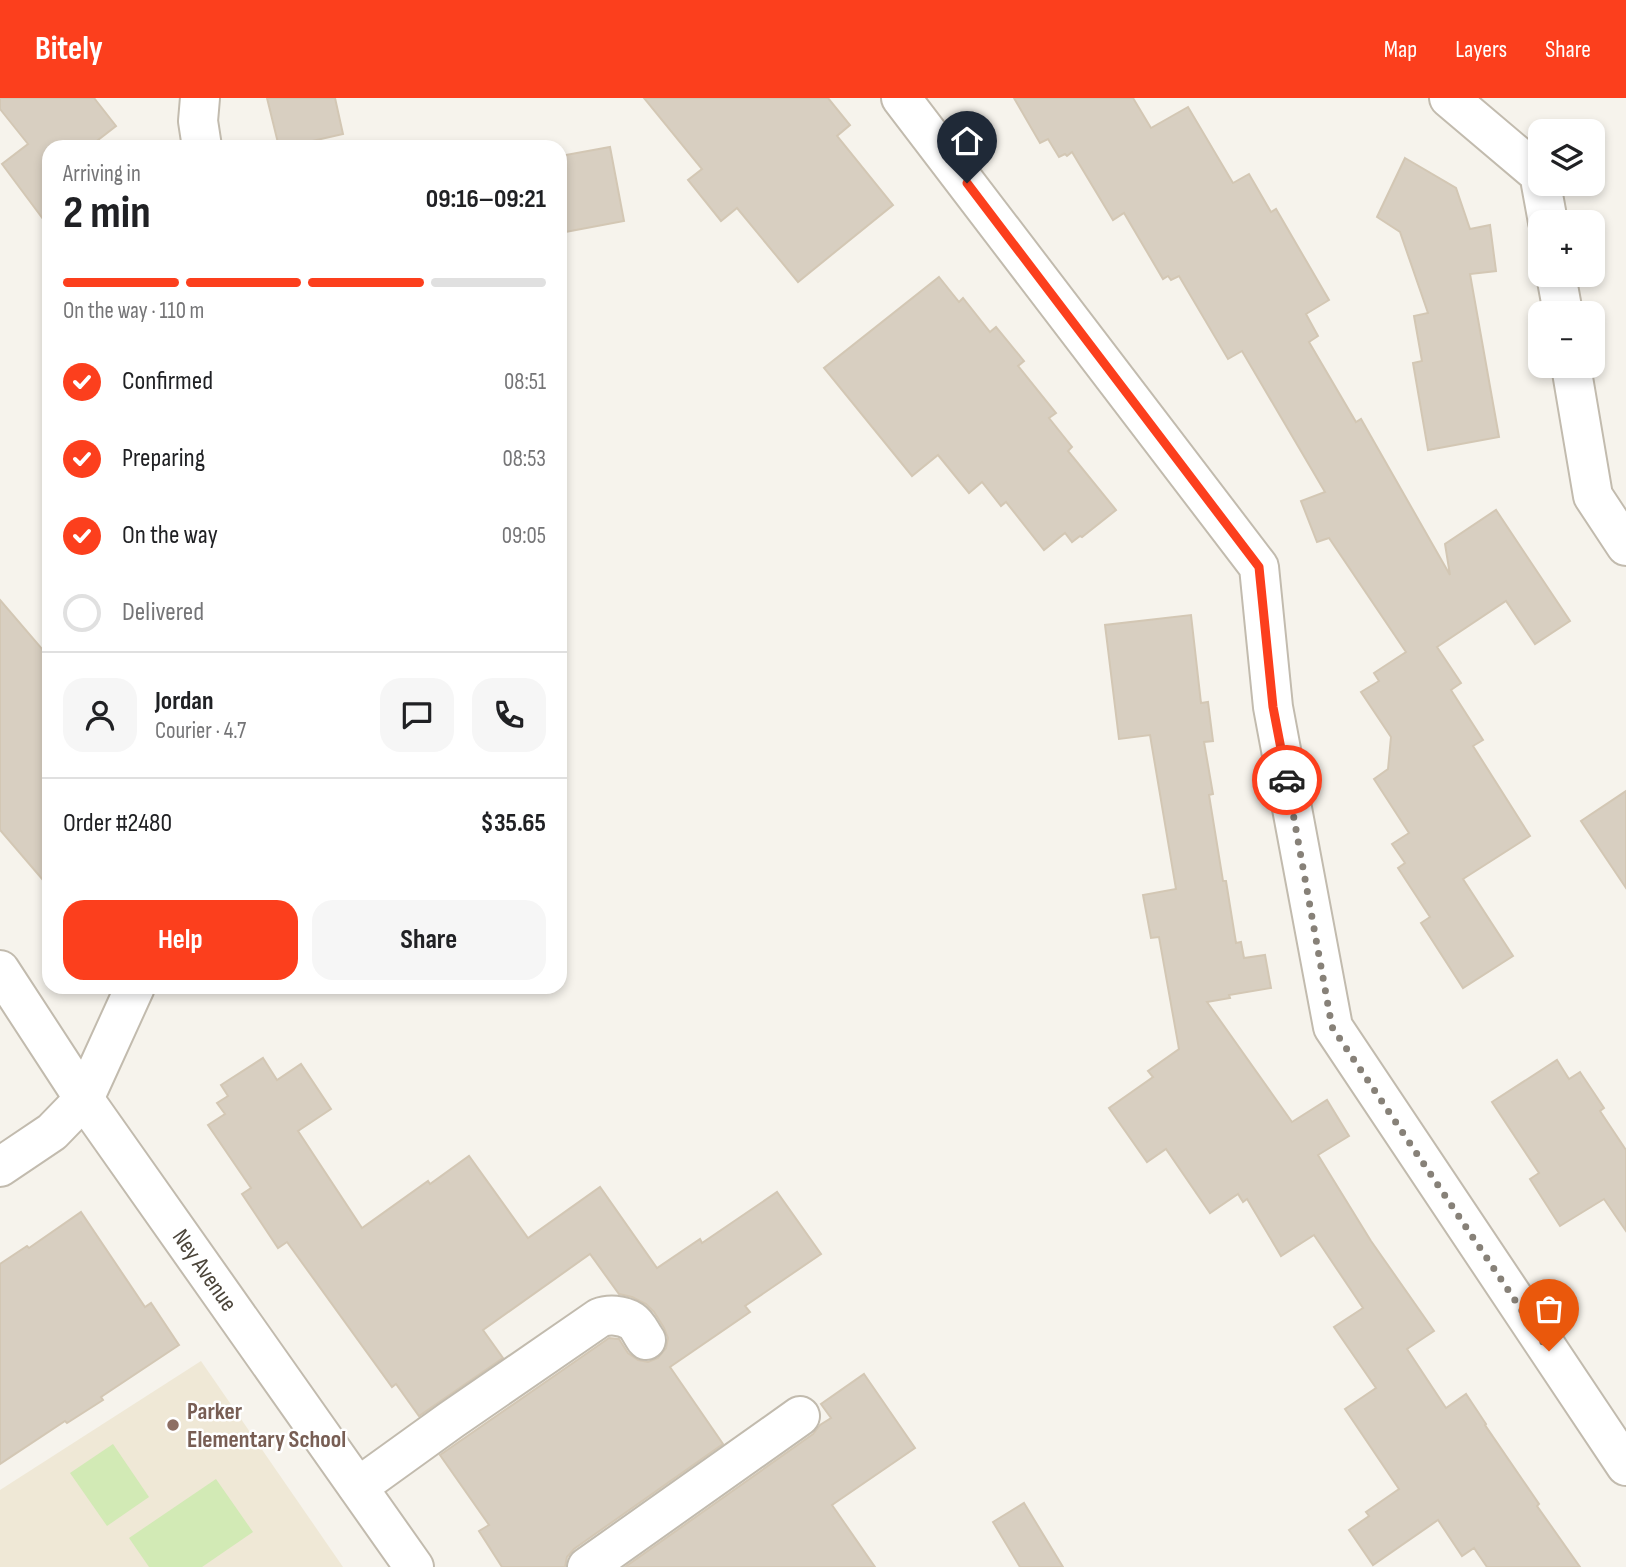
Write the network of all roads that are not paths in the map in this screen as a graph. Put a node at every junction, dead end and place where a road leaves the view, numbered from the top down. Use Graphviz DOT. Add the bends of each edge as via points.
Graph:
graph roads {
  1 [pos="200,98"];
  2 [pos="901,98"];
  3 [pos="1448,98"];
  4 [pos="201,140"];
  5 [pos="1528,165"];
  6 [pos="1573,378"];
  7 [pos="1626,546"];
  8 [pos="0,970"];
  9 [pos="132,994"];
  10 [pos="84,1099"];
  11 [pos="0,1167"];
  12 [pos="646,1340"];
  13 [pos="800,1416"];
  14 [pos="1626,1466"];
  15 [pos="358,1487"];
  16 [pos="414,1567"];
  17 [pos="587,1567"];
  1 -- 4 [label="street"];
  2 -- 14 [label="street" via="1259,567 1273,707 1332,1027"];
  3 -- 5 [label="street"];
  6 -- 7 [label="street" via="1592,496"];
  8 -- 10 [label="street, Ney Avenue"];
  9 -- 10 [label="street"];
  10 -- 11 [label="street" via="52,1132"];
  10 -- 15 [label="street, Ney Avenue"];
  12 -- 15 [label="street" via="633,1322 614,1315 599,1318"];
  13 -- 17 [label="street"];
  15 -- 16 [label="street, Ney Avenue"];
}
